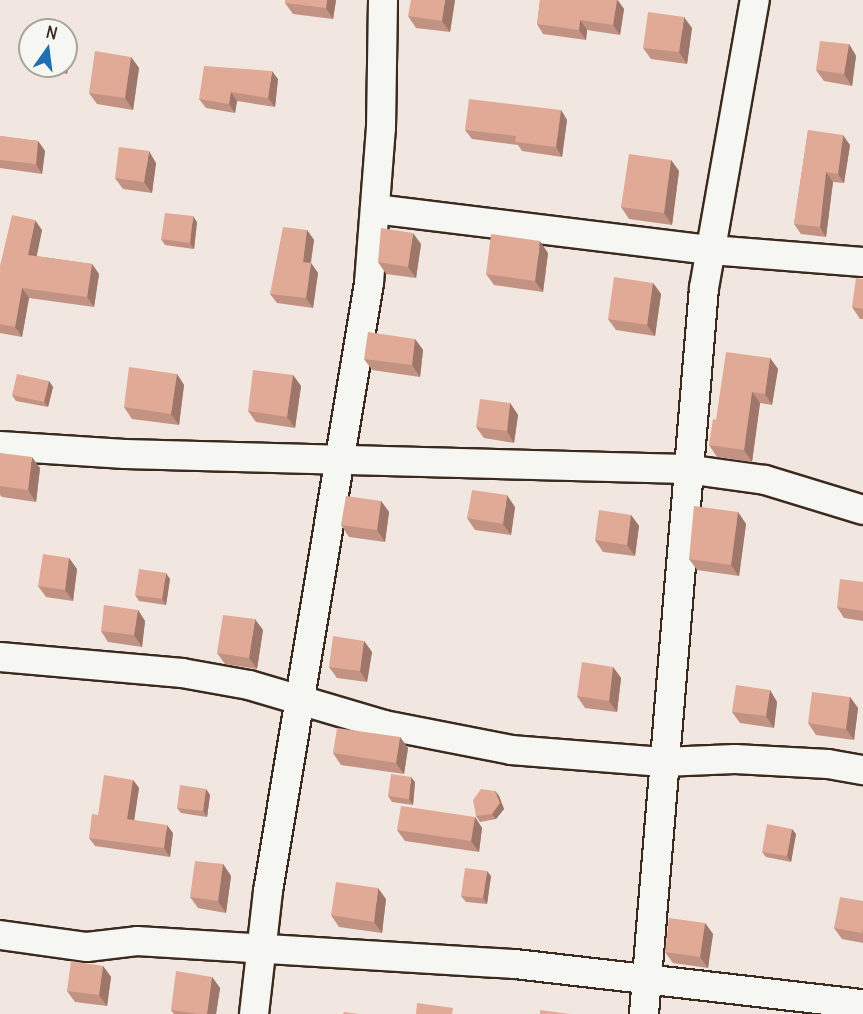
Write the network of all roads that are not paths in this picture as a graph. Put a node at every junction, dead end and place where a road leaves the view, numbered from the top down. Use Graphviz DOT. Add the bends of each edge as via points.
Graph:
graph roads {
  1 [pos="384,0"];
  2 [pos="755,0"];
  3 [pos="375,209"];
  4 [pos="711,250"];
  5 [pos="863,262"];
  6 [pos="0,446"];
  7 [pos="340,461"];
  8 [pos="686,469"];
  9 [pos="863,510"];
  10 [pos="0,657"];
  11 [pos="300,701"];
  12 [pos="663,762"];
  13 [pos="863,770"];
  14 [pos="0,935"];
  15 [pos="261,950"];
  16 [pos="646,979"];
  17 [pos="863,1004"];
  18 [pos="254,1014"];
  19 [pos="644,1014"];
  1 -- 3 [label="street"];
  2 -- 4 [label="street"];
  3 -- 4 [label="street"];
  3 -- 7 [label="street" via="369,283"];
  4 -- 5 [label="street"];
  4 -- 8 [label="street"];
  6 -- 7 [label="street"];
  7 -- 8 [label="street"];
  7 -- 11 [label="street"];
  8 -- 9 [label="street" via="765,480"];
  8 -- 12 [label="street"];
  10 -- 11 [label="street" via="182,673 249,685"];
  11 -- 12 [label="street" via="384,725 511,750"];
  11 -- 15 [label="street"];
  12 -- 13 [label="street" via="735,759"];
  12 -- 16 [label="street"];
  14 -- 15 [label="street" via="87,946 137,941"];
  15 -- 16 [label="street" via="515,964"];
  15 -- 18 [label="street"];
  16 -- 17 [label="street"];
  16 -- 19 [label="street"];
}
